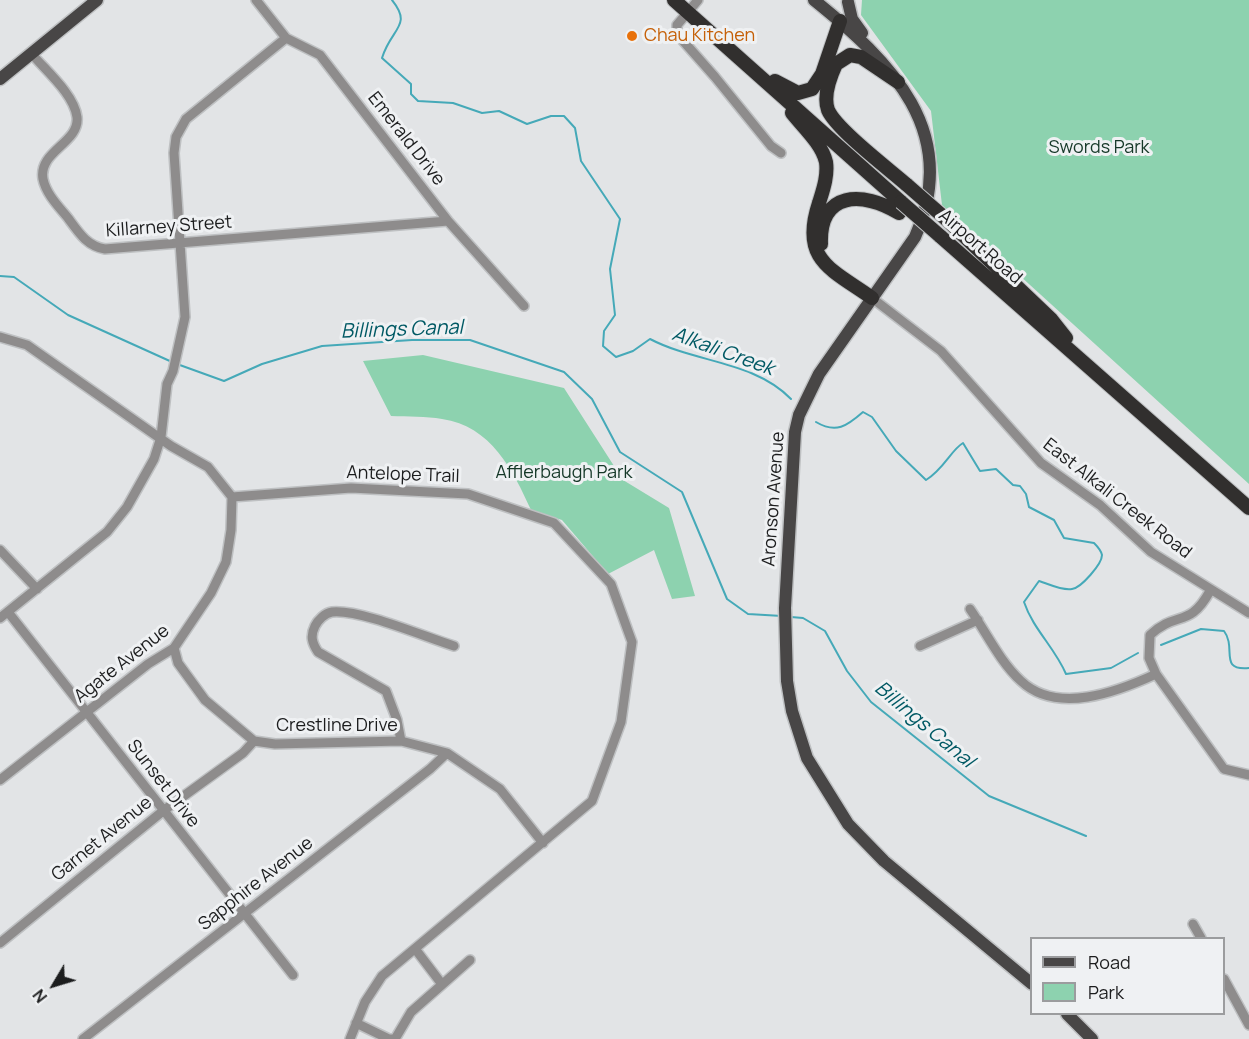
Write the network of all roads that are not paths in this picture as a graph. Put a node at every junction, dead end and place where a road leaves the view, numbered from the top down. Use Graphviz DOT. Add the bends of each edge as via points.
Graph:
graph roads {
  1 [pos="97,0"];
  2 [pos="256,0"];
  3 [pos="674,0"];
  4 [pos="698,0"];
  5 [pos="814,0"];
  6 [pos="848,1"];
  7 [pos="687,12"];
  8 [pos="840,21"];
  9 [pos="286,38"];
  10 [pos="31,53"];
  11 [pos="750,67"];
  12 [pos="0,79"];
  13 [pos="898,82"];
  14 [pos="773,88"];
  15 [pos="781,153"];
  16 [pos="900,208"];
  17 [pos="448,221"];
  18 [pos="180,243"];
  19 [pos="828,266"];
  20 [pos="872,298"];
  21 [pos="524,306"];
  22 [pos="0,337"];
  23 [pos="1097,373"];
  24 [pos="160,436"];
  25 [pos="232,497"];
  26 [pos="1249,508"];
  27 [pos="0,550"];
  28 [pos="37,589"];
  29 [pos="1210,591"];
  30 [pos="970,609"];
  31 [pos="9,612"];
  32 [pos="1249,613"];
  33 [pos="0,618"];
  34 [pos="978,620"];
  35 [pos="454,646"];
  36 [pos="920,646"];
  37 [pos="174,648"];
  38 [pos="1156,674"];
  39 [pos="86,713"];
  40 [pos="254,741"];
  41 [pos="401,741"];
  42 [pos="447,753"];
  43 [pos="1249,775"];
  44 [pos="0,780"];
  45 [pos="164,811"];
  46 [pos="543,843"];
  47 [pos="244,915"];
  48 [pos="1193,924"];
  49 [pos="1200,937"];
  50 [pos="0,943"];
  51 [pos="416,950"];
  52 [pos="470,960"];
  53 [pos="293,975"];
  54 [pos="1225,981"];
  55 [pos="1030,982"];
  56 [pos="441,983"];
  57 [pos="1067,1015"];
  58 [pos="356,1023"];
  59 [pos="1249,1025"];
  60 [pos="83,1039"];
  61 [pos="350,1039"];
  62 [pos="1092,1039"];
  1 -- 10 [label="main road"];
  2 -- 9 [label="street, Emerald Drive"];
  3 -- 7 [label="highway, Airport Road"];
  4 -- 7 [label="street"];
  5 -- 8 [label="main road, Aronson Avenue"];
  6 -- 8 [label="main road"];
  6 -- 13 [label="main road" via="854,24"];
  7 -- 11 [label="highway, Airport Road"];
  7 -- 15 [label="street" via="676,25 676,34"];
  8 -- 11 [label="highway" via="817,85 807,93 789,89"];
  8 -- 13 [label="main road, Aronson Avenue"];
  9 -- 17 [label="street, Emerald Drive" via="320,55"];
  9 -- 18 [label="street" via="180,127 174,153"];
  10 -- 12 [label="main road"];
  10 -- 18 [label="street, Killarney Street" via="65,94 77,118 70,136 45,164 43,178 49,195 83,239 93,247 105,249"];
  11 -- 14 [label="highway, Airport Road"];
  13 -- 20 [label="main road, Aronson Avenue" via="924,128 931,178 924,218 915,237"];
  13 -- 23 [label="highway, bridge" via="861,57 850,55 836,64 826,98 829,111 1051,319"];
  14 -- 16 [label="highway, Airport Road"];
  14 -- 19 [label="highway" via="826,162 812,239 816,252"];
  16 -- 19 [label="highway" via="864,199 849,199 835,206 825,217 820,233"];
  16 -- 23 [label="highway, Airport Road, bridge" via="940,236"];
  17 -- 18 [label="street, Killarney Street"];
  17 -- 21 [label="street, Emerald Drive"];
  18 -- 24 [label="street" via="185,317 167,384"];
  19 -- 20 [label="highway"];
  20 -- 29 [label="street, East Alkali Creek Road" via="941,351 1041,463 1100,505 1151,552"];
  20 -- 55 [label="main road, Aronson Avenue" via="819,374 805,399 795,432 785,631 787,681 800,741 838,812 857,835"];
  22 -- 24 [label="street" via="27,345"];
  23 -- 26 [label="highway, Airport Road"];
  24 -- 25 [label="street" via="208,467"];
  24 -- 28 [label="street" via="149,470 128,507 90,548"];
  25 -- 37 [label="street, Agate Avenue" via="226,562 212,593"];
  25 -- 46 [label="street, Antelope Trail" via="351,488 468,494 554,523 610,584 632,642 621,722 592,801"];
  27 -- 28 [label="street"];
  28 -- 31 [label="street"];
  29 -- 32 [label="street, East Alkali Creek Road"];
  29 -- 38 [label="street" via="1197,612 1159,627 1150,635 1149,658"];
  30 -- 34 [label="street"];
  31 -- 33 [label="street"];
  31 -- 39 [label="street, Sunset Drive"];
  34 -- 36 [label="street"];
  34 -- 38 [label="street" via="1021,681 1050,698 1099,694"];
  35 -- 41 [label="street" via="349,612 330,612 318,620 311,633 318,652 386,691"];
  37 -- 39 [label="street, Agate Avenue"];
  37 -- 40 [label="street, Crestline Drive" via="178,663 205,700"];
  38 -- 43 [label="street" via="1224,769"];
  39 -- 44 [label="street, Agate Avenue"];
  39 -- 45 [label="street, Sunset Drive"];
  40 -- 41 [label="street, Crestline Drive"];
  40 -- 45 [label="street, Garnet Avenue"];
  41 -- 42 [label="street, Crestline Drive"];
  42 -- 46 [label="street, Crestline Drive" via="500,789"];
  42 -- 47 [label="street, Sapphire Avenue"];
  45 -- 47 [label="street, Sunset Drive"];
  45 -- 50 [label="street, Garnet Avenue"];
  46 -- 51 [label="street, Antelope Trail"];
  47 -- 53 [label="street, Sunset Drive"];
  47 -- 60 [label="street, Sapphire Avenue"];
  48 -- 49 [label="street"];
  51 -- 56 [label="street"];
  51 -- 58 [label="street, Antelope Trail" via="382,976"];
  52 -- 56 [label="street"];
  54 -- 59 [label="street"];
  56 -- 58 [label="street" via="411,1012 395,1039"];
  57 -- 62 [label="main road"];
  58 -- 61 [label="street, Antelope Trail"];
}
